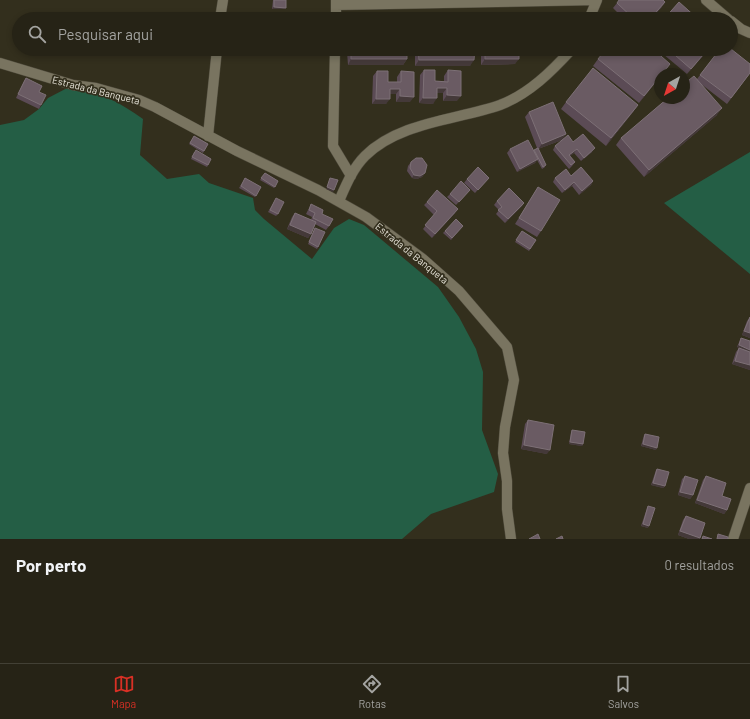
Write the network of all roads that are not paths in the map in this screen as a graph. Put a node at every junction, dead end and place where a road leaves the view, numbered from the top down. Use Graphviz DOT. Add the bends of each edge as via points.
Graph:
graph roads {
  1 [pos="223,0"];
  2 [pos="706,0"];
  3 [pos="336,2"];
  4 [pos="221,12"];
  5 [pos="592,12"];
  6 [pos="720,12"];
  7 [pos="738,27"];
  8 [pos="750,33"];
  9 [pos="216,56"];
  10 [pos="335,56"];
  11 [pos="565,56"];
  12 [pos="0,63"];
  13 [pos="208,136"];
  14 [pos="351,176"];
  15 [pos="339,201"];
  16 [pos="750,488"];
  17 [pos="511,539"];
  18 [pos="733,539"];
  1 -- 4 [label="street"];
  2 -- 6 [label="street"];
  3 -- 5 [label="street" via="597,0"];
  7 -- 8 [label="street"];
  9 -- 13 [label="street"];
  10 -- 14 [label="street" via="333,146"];
  11 -- 14 [label="street" via="525,92 501,104 387,139 365,156"];
  12 -- 13 [label="street, Estrada da Banqueta" via="73,85 96,88 139,100"];
  13 -- 15 [label="street, Estrada da Banqueta"];
  14 -- 15 [label="street"];
  15 -- 17 [label="street, Estrada da Banqueta" via="366,217 423,259 459,291 507,347 514,380 503,453"];
  16 -- 18 [label="street"];
}
